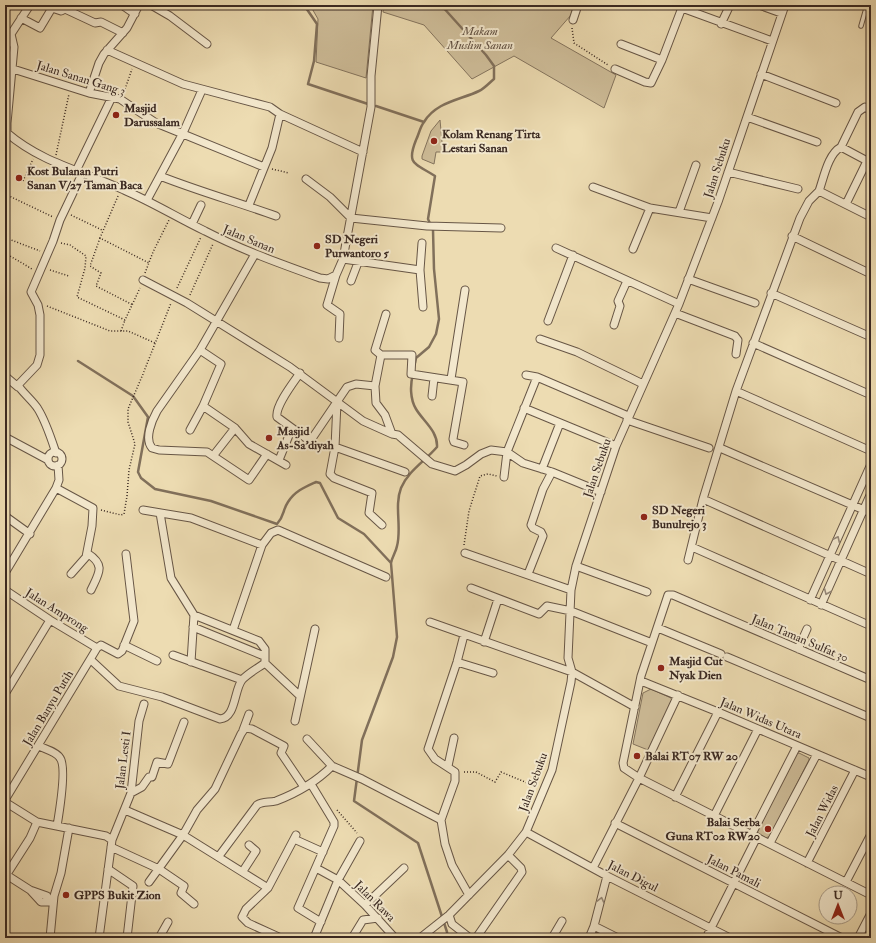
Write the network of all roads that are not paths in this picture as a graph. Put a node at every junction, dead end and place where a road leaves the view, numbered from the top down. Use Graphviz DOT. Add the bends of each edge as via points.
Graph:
graph roads {
  1 [pos="30,5"];
  2 [pos="122,5"];
  3 [pos="139,5"];
  4 [pos="151,5"];
  5 [pos="378,5"];
  6 [pos="578,5"];
  7 [pos="730,5"];
  8 [pos="759,5"];
  9 [pos="784,5"];
  10 [pos="867,5"];
  11 [pos="683,7"];
  12 [pos="781,13"];
  13 [pos="135,14"];
  14 [pos="21,18"];
  15 [pos="573,20"];
  16 [pos="722,24"];
  17 [pos="861,26"];
  18 [pos="8,33"];
  19 [pos="123,33"];
  20 [pos="772,41"];
  21 [pos="207,44"];
  22 [pos="621,44"];
  23 [pos="107,50"];
  24 [pos="662,60"];
  25 [pos="13,69"];
  26 [pos="615,69"];
  27 [pos="761,74"];
  28 [pos="202,90"];
  29 [pos="89,93"];
  30 [pos="112,97"];
  31 [pos="836,103"];
  32 [pos="871,110"];
  33 [pos="280,114"];
  34 [pos="747,117"];
  35 [pos="183,133"];
  36 [pos="6,134"];
  37 [pos="816,142"];
  38 [pos="841,147"];
  39 [pos="363,152"];
  40 [pos="869,162"];
  41 [pos="696,165"];
  42 [pos="264,167"];
  43 [pos="728,172"];
  44 [pos="79,173"];
  45 [pos="160,176"];
  46 [pos="306,179"];
  47 [pos="593,187"];
  48 [pos="798,189"];
  49 [pos="819,191"];
  50 [pos="147,200"];
  51 [pos="846,204"];
  52 [pos="201,205"];
  53 [pos="249,205"];
  54 [pos="650,208"];
  55 [pos="680,212"];
  56 [pos="276,216"];
  57 [pos="871,217"];
  58 [pos="351,218"];
  59 [pos="712,218"];
  60 [pos="192,224"];
  61 [pos="501,228"];
  62 [pos="792,236"];
  63 [pos="422,243"];
  64 [pos="556,248"];
  65 [pos="633,249"];
  66 [pos="255,254"];
  67 [pos="573,255"];
  68 [pos="342,259"];
  69 [pos="359,260"];
  70 [pos="420,270"];
  71 [pos="871,274"];
  72 [pos="336,275"];
  73 [pos="688,279"];
  74 [pos="143,280"];
  75 [pos="351,281"];
  76 [pos="627,281"];
  77 [pos="465,290"];
  78 [pos="771,293"];
  79 [pos="755,303"];
  80 [pos="679,304"];
  81 [pos="423,307"];
  82 [pos="675,313"];
  83 [pos="386,314"];
  84 [pos="217,321"];
  85 [pos="548,322"];
  86 [pos="614,325"];
  87 [pos="871,337"];
  88 [pos="340,338"];
  89 [pos="540,338"];
  90 [pos="753,343"];
  91 [pos="200,350"];
  92 [pos="736,354"];
  93 [pos="381,355"];
  94 [pos="300,373"];
  95 [pos="526,375"];
  96 [pos="5,376"];
  97 [pos="537,377"];
  98 [pos="434,378"];
  99 [pos="451,379"];
  100 [pos="643,384"];
  101 [pos="375,386"];
  102 [pos="18,387"];
  103 [pos="736,391"];
  104 [pos="871,395"];
  105 [pos="432,396"];
  106 [pos="337,402"];
  107 [pos="203,406"];
  108 [pos="524,408"];
  109 [pos="627,418"];
  110 [pos="560,423"];
  111 [pos="235,428"];
  112 [pos="292,428"];
  113 [pos="190,430"];
  114 [pos="392,434"];
  115 [pos="5,437"];
  116 [pos="464,445"];
  117 [pos="616,446"];
  118 [pos="335,447"];
  119 [pos="709,448"];
  120 [pos="720,448"];
  121 [pos="871,451"];
  122 [pos="507,452"];
  123 [pos="56,453"];
  124 [pos="267,454"];
  125 [pos="213,456"];
  126 [pos="48,460"];
  127 [pos="279,460"];
  128 [pos="871,464"];
  129 [pos="58,465"];
  130 [pos="286,465"];
  131 [pos="542,469"];
  132 [pos="405,472"];
  133 [pos="552,472"];
  134 [pos="504,477"];
  135 [pos="56,488"];
  136 [pos="601,492"];
  137 [pos="871,493"];
  138 [pos="704,499"];
  139 [pos="852,506"];
  140 [pos="143,510"];
  141 [pos="863,510"];
  142 [pos="160,513"];
  143 [pos="871,513"];
  144 [pos="5,516"];
  145 [pos="382,525"];
  146 [pos="30,534"];
  147 [pos="262,545"];
  148 [pos="692,547"];
  149 [pos="87,553"];
  150 [pos="465,553"];
  151 [pos="126,554"];
  152 [pos="829,556"];
  153 [pos="688,560"];
  154 [pos="841,561"];
  155 [pos="576,566"];
  156 [pos="5,573"];
  157 [pos="71,574"];
  158 [pos="528,574"];
  159 [pos="871,574"];
  160 [pos="386,577"];
  161 [pos="471,588"];
  162 [pos="5,590"];
  163 [pos="91,590"];
  164 [pos="571,590"];
  165 [pos="647,592"];
  166 [pos="498,600"];
  167 [pos="810,600"];
  168 [pos="822,605"];
  169 [pos="571,611"];
  170 [pos="194,616"];
  171 [pos="50,620"];
  172 [pos="430,622"];
  173 [pos="871,626"];
  174 [pos="193,627"];
  175 [pos="658,628"];
  176 [pos="315,629"];
  177 [pos="807,629"];
  178 [pos="233,630"];
  179 [pos="464,635"];
  180 [pos="484,642"];
  181 [pos="652,643"];
  182 [pos="124,645"];
  183 [pos="97,648"];
  184 [pos="798,649"];
  185 [pos="173,655"];
  186 [pos="91,660"];
  187 [pos="265,660"];
  188 [pos="156,661"];
  189 [pos="191,662"];
  190 [pos="457,662"];
  191 [pos="572,672"];
  192 [pos="493,673"];
  193 [pos="242,680"];
  194 [pos="871,680"];
  195 [pos="641,681"];
  196 [pos="5,694"];
  197 [pos="678,695"];
  198 [pos="300,696"];
  199 [pos="144,704"];
  200 [pos="635,708"];
  201 [pos="718,712"];
  202 [pos="249,714"];
  203 [pos="871,718"];
  204 [pos="295,721"];
  205 [pos="184,722"];
  206 [pos="758,729"];
  207 [pos="243,730"];
  208 [pos="454,738"];
  209 [pos="307,739"];
  210 [pos="38,746"];
  211 [pos="797,746"];
  212 [pos="817,754"];
  213 [pos="332,766"];
  214 [pos="448,766"];
  215 [pos="855,770"];
  216 [pos="871,777"];
  217 [pos="639,778"];
  218 [pos="308,785"];
  219 [pos="131,793"];
  220 [pos="675,797"];
  221 [pos="5,801"];
  222 [pos="125,810"];
  223 [pos="714,816"];
  224 [pos="441,820"];
  225 [pos="37,822"];
  226 [pos="615,823"];
  227 [pos="57,826"];
  228 [pos="69,828"];
  229 [pos="526,832"];
  230 [pos="871,834"];
  231 [pos="183,835"];
  232 [pos="754,836"];
  233 [pos="360,841"];
  234 [pos="770,843"];
  235 [pos="111,844"];
  236 [pos="249,845"];
  237 [pos="323,852"];
  238 [pos="508,855"];
  239 [pos="219,856"];
  240 [pos="807,863"];
  241 [pos="159,868"];
  242 [pos="316,868"];
  243 [pos="404,868"];
  244 [pos="593,868"];
  245 [pos="108,869"];
  246 [pos="243,872"];
  247 [pos="6,875"];
  248 [pos="607,876"];
  249 [pos="338,880"];
  250 [pos="149,882"];
  251 [pos="846,882"];
  252 [pos="735,883"];
  253 [pos="268,888"];
  254 [pos="469,895"];
  255 [pos="871,896"];
  256 [pos="51,903"];
  257 [pos="194,904"];
  258 [pos="365,905"];
  259 [pos="871,913"];
  260 [pos="447,916"];
  261 [pos="378,918"];
  262 [pos="562,921"];
  263 [pos="168,922"];
  264 [pos="321,922"];
  265 [pos="594,926"];
  266 [pos="711,928"];
  267 [pos="476,937"];
  268 [pos="50,938"];
  269 [pos="99,938"];
  270 [pos="127,938"];
  271 [pos="159,938"];
  272 [pos="281,938"];
  273 [pos="314,938"];
  274 [pos="352,938"];
  275 [pos="396,938"];
  276 [pos="420,938"];
  277 [pos="552,938"];
  278 [pos="589,938"];
  279 [pos="618,938"];
  280 [pos="706,938"];
  281 [pos="730,938"];
  282 [pos="842,938"];
  283 [pos="858,938"];
  1 -- 14 [label="street"];
  2 -- 13 [label="street"];
  3 -- 13 [label="street"];
  4 -- 21 [label="street"];
  5 -- 39 [label="street" via="371,76 371,107"];
  6 -- 15 [label="street"];
  7 -- 16 [label="street"];
  8 -- 12 [label="street"];
  9 -- 12 [label="street, Jalan Sebuku"];
  10 -- 17 [label="lane"];
  11 -- 16 [label="street"];
  11 -- 24 [label="street"];
  12 -- 20 [label="street, Jalan Sebuku"];
  13 -- 19 [label="street"];
  14 -- 18 [label="street"];
  14 -- 19 [label="street" via="40,28 52,8 62,11 65,9"];
  16 -- 20 [label="street"];
  18 -- 25 [label="street, Jalan Sanan" via="14,47"];
  19 -- 23 [label="street"];
  20 -- 27 [label="street, Jalan Sebuku"];
  22 -- 24 [label="street"];
  23 -- 28 [label="street" via="151,71"];
  23 -- 29 [label="street" via="95,72"];
  24 -- 26 [label="street" via="651,83"];
  25 -- 29 [label="street, Jalan Sanan Gang 3"];
  25 -- 36 [label="street, Jalan Sanan"];
  27 -- 31 [label="street"];
  27 -- 34 [label="street, Jalan Sebuku"];
  28 -- 33 [label="street" via="270,107"];
  28 -- 35 [label="street"];
  29 -- 30 [label="street, Jalan Sanan Gang 3"];
  30 -- 35 [label="street, Jalan Sanan Gang 3" via="120,99 156,123"];
  30 -- 44 [label="street"];
  32 -- 38 [label="street" via="865,108 858,112"];
  33 -- 39 [label="street"];
  33 -- 42 [label="street" via="272,148"];
  34 -- 37 [label="street"];
  34 -- 43 [label="street, Jalan Sebuku"];
  35 -- 42 [label="street, Jalan Sanan Gang 3"];
  35 -- 45 [label="street"];
  36 -- 44 [label="street, Jalan Sanan" via="36,154"];
  38 -- 40 [label="street"];
  38 -- 49 [label="street" via="836,149"];
  39 -- 58 [label="street"];
  40 -- 51 [label="street"];
  41 -- 55 [label="street"];
  42 -- 53 [label="street"];
  43 -- 48 [label="street"];
  43 -- 59 [label="street, Jalan Sebuku"];
  44 -- 50 [label="street, Jalan Sanan"];
  44 -- 102 [label="street" via="34,282 31,294 40,315 40,355 37,365"];
  45 -- 50 [label="street"];
  45 -- 53 [label="street" via="201,192"];
  46 -- 58 [label="street" via="330,197"];
  47 -- 54 [label="street"];
  49 -- 51 [label="street"];
  49 -- 62 [label="street" via="809,201"];
  50 -- 60 [label="street, Jalan Sanan"];
  51 -- 57 [label="street"];
  52 -- 60 [label="street"];
  53 -- 56 [label="street"];
  54 -- 55 [label="street"];
  54 -- 65 [label="street"];
  55 -- 59 [label="street"];
  58 -- 61 [label="street" via="427,226 470,225"];
  58 -- 68 [label="street"];
  59 -- 73 [label="street, Jalan Sebuku"];
  60 -- 66 [label="street, Jalan Sanan"];
  62 -- 71 [label="street"];
  62 -- 78 [label="street"];
  63 -- 70 [label="street"];
  64 -- 67 [label="street"];
  66 -- 72 [label="street, Jalan Sanan" via="320,278 328,279"];
  66 -- 84 [label="street"];
  67 -- 76 [label="street"];
  67 -- 85 [label="street"];
  68 -- 69 [label="street"];
  68 -- 72 [label="street"];
  69 -- 70 [label="street"];
  69 -- 75 [label="street"];
  70 -- 81 [label="street"];
  72 -- 88 [label="street" via="326,302 340,314"];
  73 -- 79 [label="street"];
  73 -- 80 [label="street, Jalan Sebuku"];
  74 -- 84 [label="street"];
  76 -- 80 [label="street"];
  76 -- 86 [label="street" via="618,301 620,306"];
  77 -- 99 [label="street"];
  78 -- 87 [label="street"];
  78 -- 90 [label="street"];
  80 -- 82 [label="street, Jalan Sebuku"];
  82 -- 92 [label="street" via="735,336 738,340"];
  82 -- 100 [label="street, Jalan Sebuku"];
  83 -- 93 [label="street" via="375,350"];
  84 -- 91 [label="street"];
  84 -- 94 [label="street"];
  89 -- 100 [label="street" via="577,352"];
  90 -- 103 [label="street"];
  90 -- 104 [label="street"];
  91 -- 107 [label="street" via="221,364"];
  91 -- 125 [label="street" via="157,411 152,420 149,441 152,448 159,450 203,450"];
  93 -- 98 [label="street" via="412,355 411,374"];
  93 -- 101 [label="street"];
  94 -- 106 [label="street"];
  94 -- 112 [label="street" via="276,413 277,417"];
  95 -- 97 [label="street"];
  96 -- 102 [label="street"];
  97 -- 108 [label="street"];
  97 -- 109 [label="street"];
  98 -- 99 [label="street"];
  98 -- 105 [label="street"];
  99 -- 116 [label="street" via="464,383 453,439 454,442"];
  100 -- 109 [label="street, Jalan Sebuku"];
  101 -- 106 [label="street" via="356,384 347,387"];
  101 -- 114 [label="street" via="376,403"];
  102 -- 123 [label="street" via="28,395 38,410"];
  103 -- 120 [label="street"];
  103 -- 121 [label="street"];
  106 -- 112 [label="street" via="310,438 304,437"];
  106 -- 114 [label="street" via="363,421"];
  106 -- 118 [label="street"];
  107 -- 111 [label="street"];
  107 -- 113 [label="street"];
  108 -- 110 [label="street"];
  108 -- 122 [label="street"];
  109 -- 117 [label="street, Jalan Sebuku"];
  109 -- 119 [label="street"];
  110 -- 117 [label="street"];
  110 -- 131 [label="street"];
  111 -- 124 [label="street" via="249,444"];
  111 -- 125 [label="street"];
  112 -- 127 [label="street"];
  114 -- 122 [label="street" via="398,435 414,447 420,456 432,464 455,471 486,451"];
  115 -- 126 [label="street"];
  117 -- 136 [label="street, Jalan Sebuku"];
  118 -- 132 [label="street"];
  118 -- 145 [label="street" via="330,474 372,493 369,514"];
  120 -- 138 [label="street"];
  120 -- 139 [label="street"];
  122 -- 131 [label="street" via="523,463"];
  122 -- 134 [label="street"];
  123 -- 126 [label="street" via="50,455"];
  123 -- 129 [label="street" via="61,458"];
  124 -- 125 [label="street" via="249,480"];
  124 -- 127 [label="street"];
  126 -- 129 [label="street" via="52,465"];
  127 -- 130 [label="street"];
  128 -- 139 [label="street"];
  129 -- 135 [label="street" via="59,480"];
  131 -- 133 [label="street"];
  133 -- 136 [label="street"];
  133 -- 158 [label="street" via="543,489 531,525 543,536"];
  135 -- 146 [label="street"];
  135 -- 149 [label="street" via="93,508"];
  136 -- 155 [label="street, Jalan Sebuku"];
  137 -- 141 [label="street"];
  138 -- 148 [label="street"];
  138 -- 152 [label="street"];
  139 -- 141 [label="street"];
  152 -- 139 [label="street, one-way"];
  140 -- 142 [label="street"];
  141 -- 143 [label="street"];
  141 -- 154 [label="street"];
  142 -- 147 [label="street" via="191,518"];
  142 -- 170 [label="street" via="171,578"];
  144 -- 146 [label="street"];
  146 -- 156 [label="street"];
  147 -- 160 [label="street" via="271,533 278,530"];
  147 -- 178 [label="street"];
  148 -- 153 [label="street"];
  148 -- 167 [label="street"];
  149 -- 157 [label="street"];
  149 -- 163 [label="street" via="96,559 100,566 100,573"];
  150 -- 158 [label="street"];
  151 -- 182 [label="street" via="134,621"];
  152 -- 154 [label="street"];
  152 -- 167 [label="street"];
  154 -- 159 [label="street"];
  154 -- 168 [label="street, one-way"];
  155 -- 164 [label="street, Jalan Sebuku"];
  155 -- 165 [label="street"];
  158 -- 164 [label="street"];
  161 -- 166 [label="street"];
  162 -- 171 [label="street, Jalan Amprong"];
  164 -- 169 [label="street, Jalan Sebuku"];
  166 -- 169 [label="street" via="539,614 547,606"];
  166 -- 180 [label="street"];
  167 -- 168 [label="street"];
  168 -- 173 [label="street"];
  169 -- 181 [label="street"];
  169 -- 191 [label="street, Jalan Sebuku" via="568,658"];
  170 -- 174 [label="street"];
  170 -- 178 [label="street"];
  171 -- 183 [label="street, Jalan Amprong"];
  171 -- 196 [label="street"];
  172 -- 179 [label="street"];
  174 -- 187 [label="street"];
  174 -- 189 [label="street"];
  175 -- 184 [label="street, Jalan Taman Sulfat 30" via="667,597 671,595"];
  175 -- 195 [label="street"];
  175 -- 203 [label="street"];
  176 -- 198 [label="street"];
  177 -- 184 [label="street"];
  178 -- 187 [label="street" via="263,644"];
  179 -- 180 [label="street"];
  179 -- 190 [label="street"];
  180 -- 191 [label="street"];
  182 -- 183 [label="street, Jalan Amprong" via="119,654 101,645"];
  182 -- 188 [label="street"];
  183 -- 186 [label="street, Jalan Banyu Putih"];
  184 -- 194 [label="street, Jalan Taman Sulfat 30"];
  185 -- 189 [label="street"];
  186 -- 193 [label="street" via="119,686 162,697 220,719 231,711"];
  186 -- 210 [label="street, Jalan Banyu Putih"];
  187 -- 193 [label="street"];
  187 -- 198 [label="street"];
  189 -- 193 [label="street"];
  190 -- 192 [label="street"];
  190 -- 214 [label="street" via="428,749 435,759"];
  191 -- 200 [label="street"];
  191 -- 229 [label="street, Jalan Sebuku" via="562,726 545,790"];
  195 -- 197 [label="street, Jalan Widas Utara"];
  195 -- 200 [label="street"];
  197 -- 201 [label="street, Jalan Widas Utara"];
  197 -- 217 [label="street"];
  198 -- 204 [label="street"];
  199 -- 219 [label="street, Jalan Lesti I" via="139,721"];
  200 -- 217 [label="street" via="623,763 624,768"];
  201 -- 206 [label="street, Jalan Widas Utara"];
  201 -- 220 [label="street"];
  202 -- 207 [label="street"];
  205 -- 219 [label="street" via="168,764 157,762 152,777 149,777 142,788"];
  206 -- 211 [label="street, Jalan Widas Utara"];
  206 -- 223 [label="street"];
  207 -- 218 [label="street" via="252,729 284,746 281,753"];
  207 -- 231 [label="street" via="215,789 197,810"];
  208 -- 214 [label="street"];
  209 -- 213 [label="street"];
  210 -- 221 [label="street, Jalan Banyu Putih"];
  210 -- 227 [label="street" via="57,755 62,762 62,802"];
  211 -- 212 [label="street, Jalan Widas Utara"];
  211 -- 232 [label="street"];
  212 -- 215 [label="street, Jalan Widas Utara"];
  212 -- 234 [label="street"];
  213 -- 218 [label="street"];
  213 -- 224 [label="street"];
  214 -- 224 [label="street" via="455,772 455,781"];
  215 -- 216 [label="street, Jalan Widas Utara"];
  215 -- 240 [label="street, Jalan Widas"];
  217 -- 220 [label="street"];
  217 -- 226 [label="street"];
  218 -- 237 [label="street" via="334,822"];
  218 -- 239 [label="street" via="274,802 262,803 254,808"];
  219 -- 222 [label="street, Jalan Lesti I"];
  220 -- 223 [label="street"];
  221 -- 225 [label="street"];
  222 -- 231 [label="street"];
  222 -- 235 [label="street, Jalan Lesti I"];
  223 -- 232 [label="street"];
  224 -- 254 [label="street" via="452,865"];
  225 -- 227 [label="street"];
  225 -- 247 [label="street" via="30,838"];
  226 -- 244 [label="street"];
  226 -- 252 [label="street, Jalan Pamali"];
  227 -- 228 [label="street"];
  228 -- 235 [label="street" via="106,836"];
  228 -- 256 [label="street" via="61,874"];
  229 -- 238 [label="street, Jalan Sebuku"];
  229 -- 244 [label="street, Jalan Digul"];
  230 -- 251 [label="street"];
  231 -- 239 [label="street"];
  231 -- 241 [label="street"];
  232 -- 234 [label="street"];
  232 -- 252 [label="street"];
  233 -- 249 [label="street"];
  234 -- 240 [label="street"];
  235 -- 241 [label="street"];
  235 -- 245 [label="street, Jalan Lesti I"];
  236 -- 246 [label="street" via="256,851"];
  237 -- 242 [label="street"];
  237 -- 253 [label="street" via="295,837"];
  238 -- 254 [label="street, Jalan Sebuku"];
  238 -- 267 [label="street" via="522,872"];
  239 -- 246 [label="street"];
  240 -- 251 [label="street"];
  241 -- 250 [label="street"];
  241 -- 257 [label="street" via="184,886 181,893"];
  242 -- 249 [label="street, Jalan Rawa"];
  242 -- 264 [label="street" via="298,908"];
  243 -- 258 [label="street"];
  244 -- 248 [label="street, Jalan Digul"];
  245 -- 269 [label="street, Jalan Lesti I"];
  245 -- 270 [label="street" via="133,886"];
  246 -- 253 [label="street"];
  247 -- 256 [label="street" via="30,890 41,902"];
  265 -- 248 [label="street, one-way"];
  248 -- 266 [label="street, Jalan Digul"];
  249 -- 258 [label="street, Jalan Rawa"];
  249 -- 264 [label="street"];
  251 -- 255 [label="street"];
  252 -- 266 [label="street"];
  252 -- 282 [label="street, Jalan Pamali"];
  253 -- 272 [label="street" via="246,909 242,918"];
  254 -- 260 [label="street, Jalan Sebuku"];
  256 -- 268 [label="street"];
  258 -- 261 [label="street, Jalan Rawa"];
  259 -- 283 [label="street"];
  260 -- 267 [label="street" via="452,924"];
  260 -- 276 [label="street, Jalan Sebuku"];
  261 -- 274 [label="street" via="362,922"];
  261 -- 275 [label="street, Jalan Rawa"];
  262 -- 277 [label="street"];
  263 -- 271 [label="street"];
  264 -- 273 [label="street"];
  265 -- 278 [label="street"];
  265 -- 279 [label="street"];
  266 -- 280 [label="street"];
  266 -- 281 [label="street, Jalan Digul"];
}
